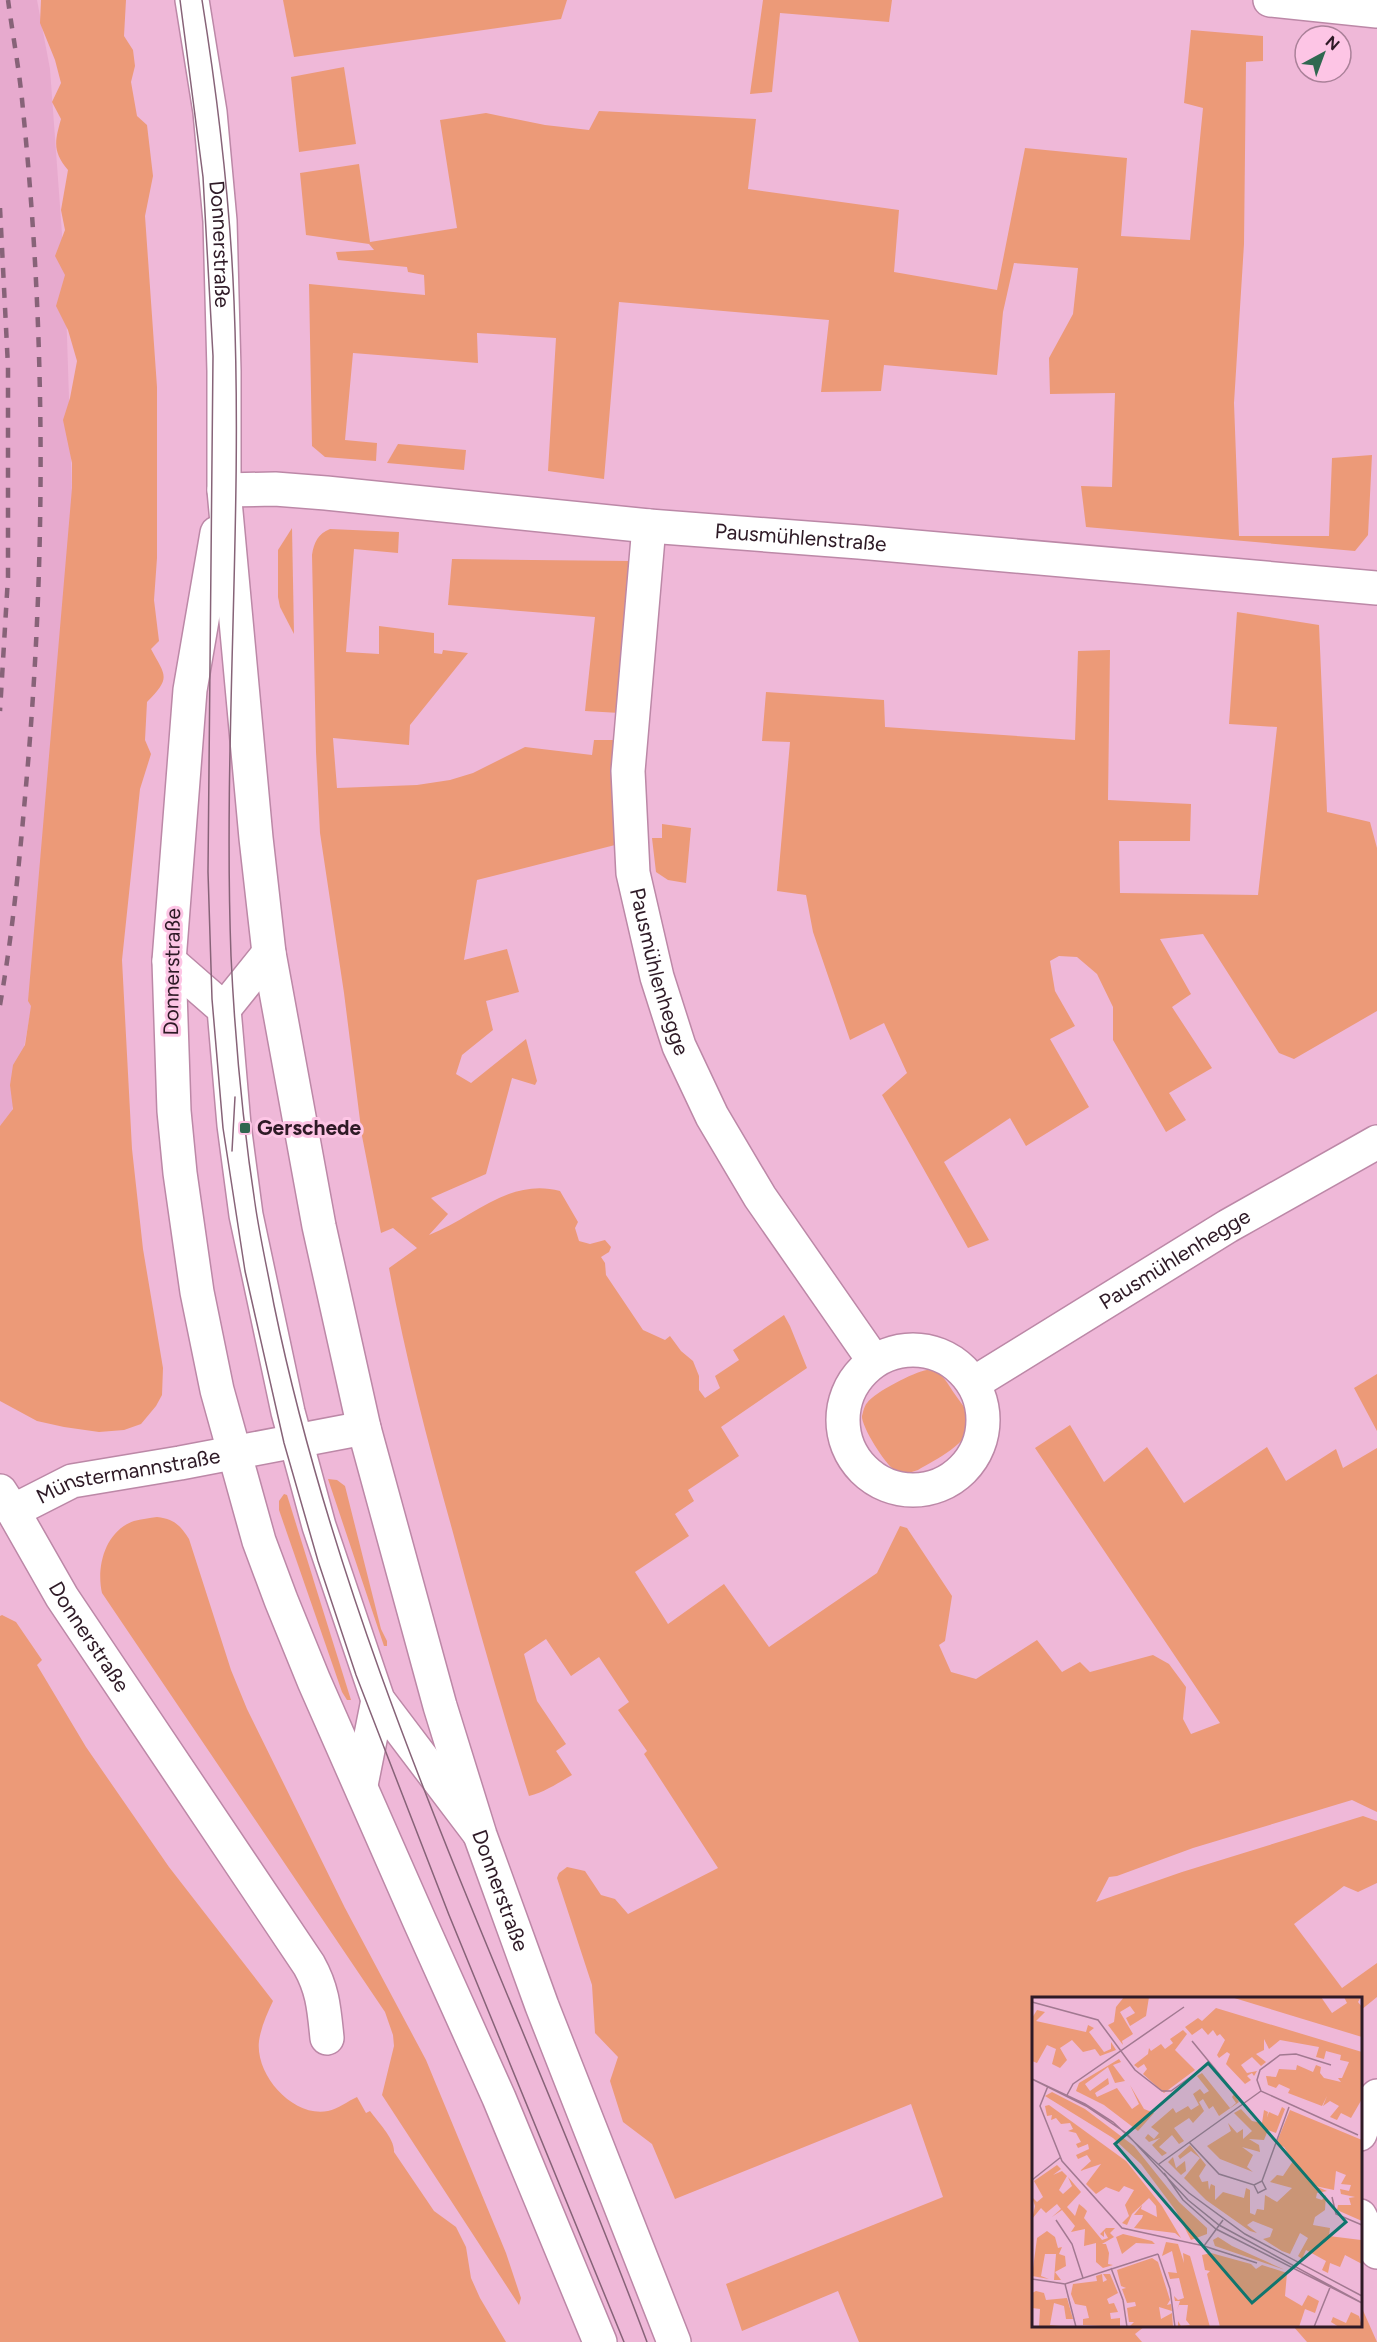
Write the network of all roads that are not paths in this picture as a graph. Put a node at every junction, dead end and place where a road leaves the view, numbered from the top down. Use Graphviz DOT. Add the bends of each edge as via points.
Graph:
graph roads {
  1 [pos="192,0"];
  2 [pos="1270,0"];
  3 [pos="1377,11"];
  4 [pos="224,490"];
  5 [pos="650,526"];
  6 [pos="1377,588"];
  7 [pos="269,953"];
  8 [pos="169,961"];
  9 [pos="224,1009"];
  10 [pos="1377,1142"];
  11 [pos="874,1361"];
  12 [pos="974,1383"];
  13 [pos="364,1428"];
  14 [pos="295,1442"];
  15 [pos="233,1452"];
  16 [pos="6,1501"];
  17 [pos="378,1700"];
  18 [pos="361,1785"];
  19 [pos="480,1835"];
  20 [pos="327,2038"];
  21 [pos="1377,2096"];
  22 [pos="1362,2128"];
  23 [pos="1362,2220"];
  24 [pos="1377,2252"];
  25 [pos="600,2342"];
  26 [pos="674,2342"];
  1 -- 4 [label="main road, Donnerstraße" via="210,112 219,221"];
  2 -- 3 [label="main road"];
  4 -- 5 [label="main road, Pausmühlenstraße" via="326,493"];
  4 -- 7 [label="main road, Donnerstraße"];
  4 -- 8 [label="main road, Donnerstraße" via="190,690"];
  5 -- 6 [label="main road, Pausmühlenstraße"];
  5 -- 11 [label="main road, Pausmühlenhegge" via="628,771 633,873 657,977 679,1046 712,1116 760,1197"];
  7 -- 9 [label="main road"];
  7 -- 13 [label="main road, Donnerstraße" via="308,1169"];
  8 -- 9 [label="main road"];
  8 -- 15 [label="main road, Donnerstraße" via="174,1111 186,1224 196,1292"];
  9 -- 14 [label="main road" via="246,1215"];
  10 -- 12 [label="main road, Pausmühlenhegge" via="1228,1226"];
  11 -- 12 [label="main road" via="904,1350 936,1354 951,1361"];
  11 -- 12 [label="main road" via="855,1380 846,1398 844,1436 862,1469 895,1488 917,1491 936,1487 967,1466 982,1437 983,1412"];
  13 -- 14 [label="main road"];
  13 -- 19 [label="main road, Donnerstraße" via="440,1706"];
  14 -- 15 [label="main road"];
  14 -- 17 [label="main road" via="329,1558"];
  15 -- 16 [label="main road, Münstermannstraße" via="72,1481"];
  15 -- 18 [label="main road, Donnerstraße" via="262,1551"];
  16 -- 20 [label="main road, Donnerstraße" via="62,1597 309,1965 324,2003"];
  17 -- 18 [label="main road"];
  17 -- 19 [label="main road"];
  18 -- 25 [label="main road, Donnerstraße" via="503,2107"];
  19 -- 26 [label="main road, Donnerstraße" via="542,2006"];
  21 -- 22 [label="main road"];
  23 -- 24 [label="main road"];
}
